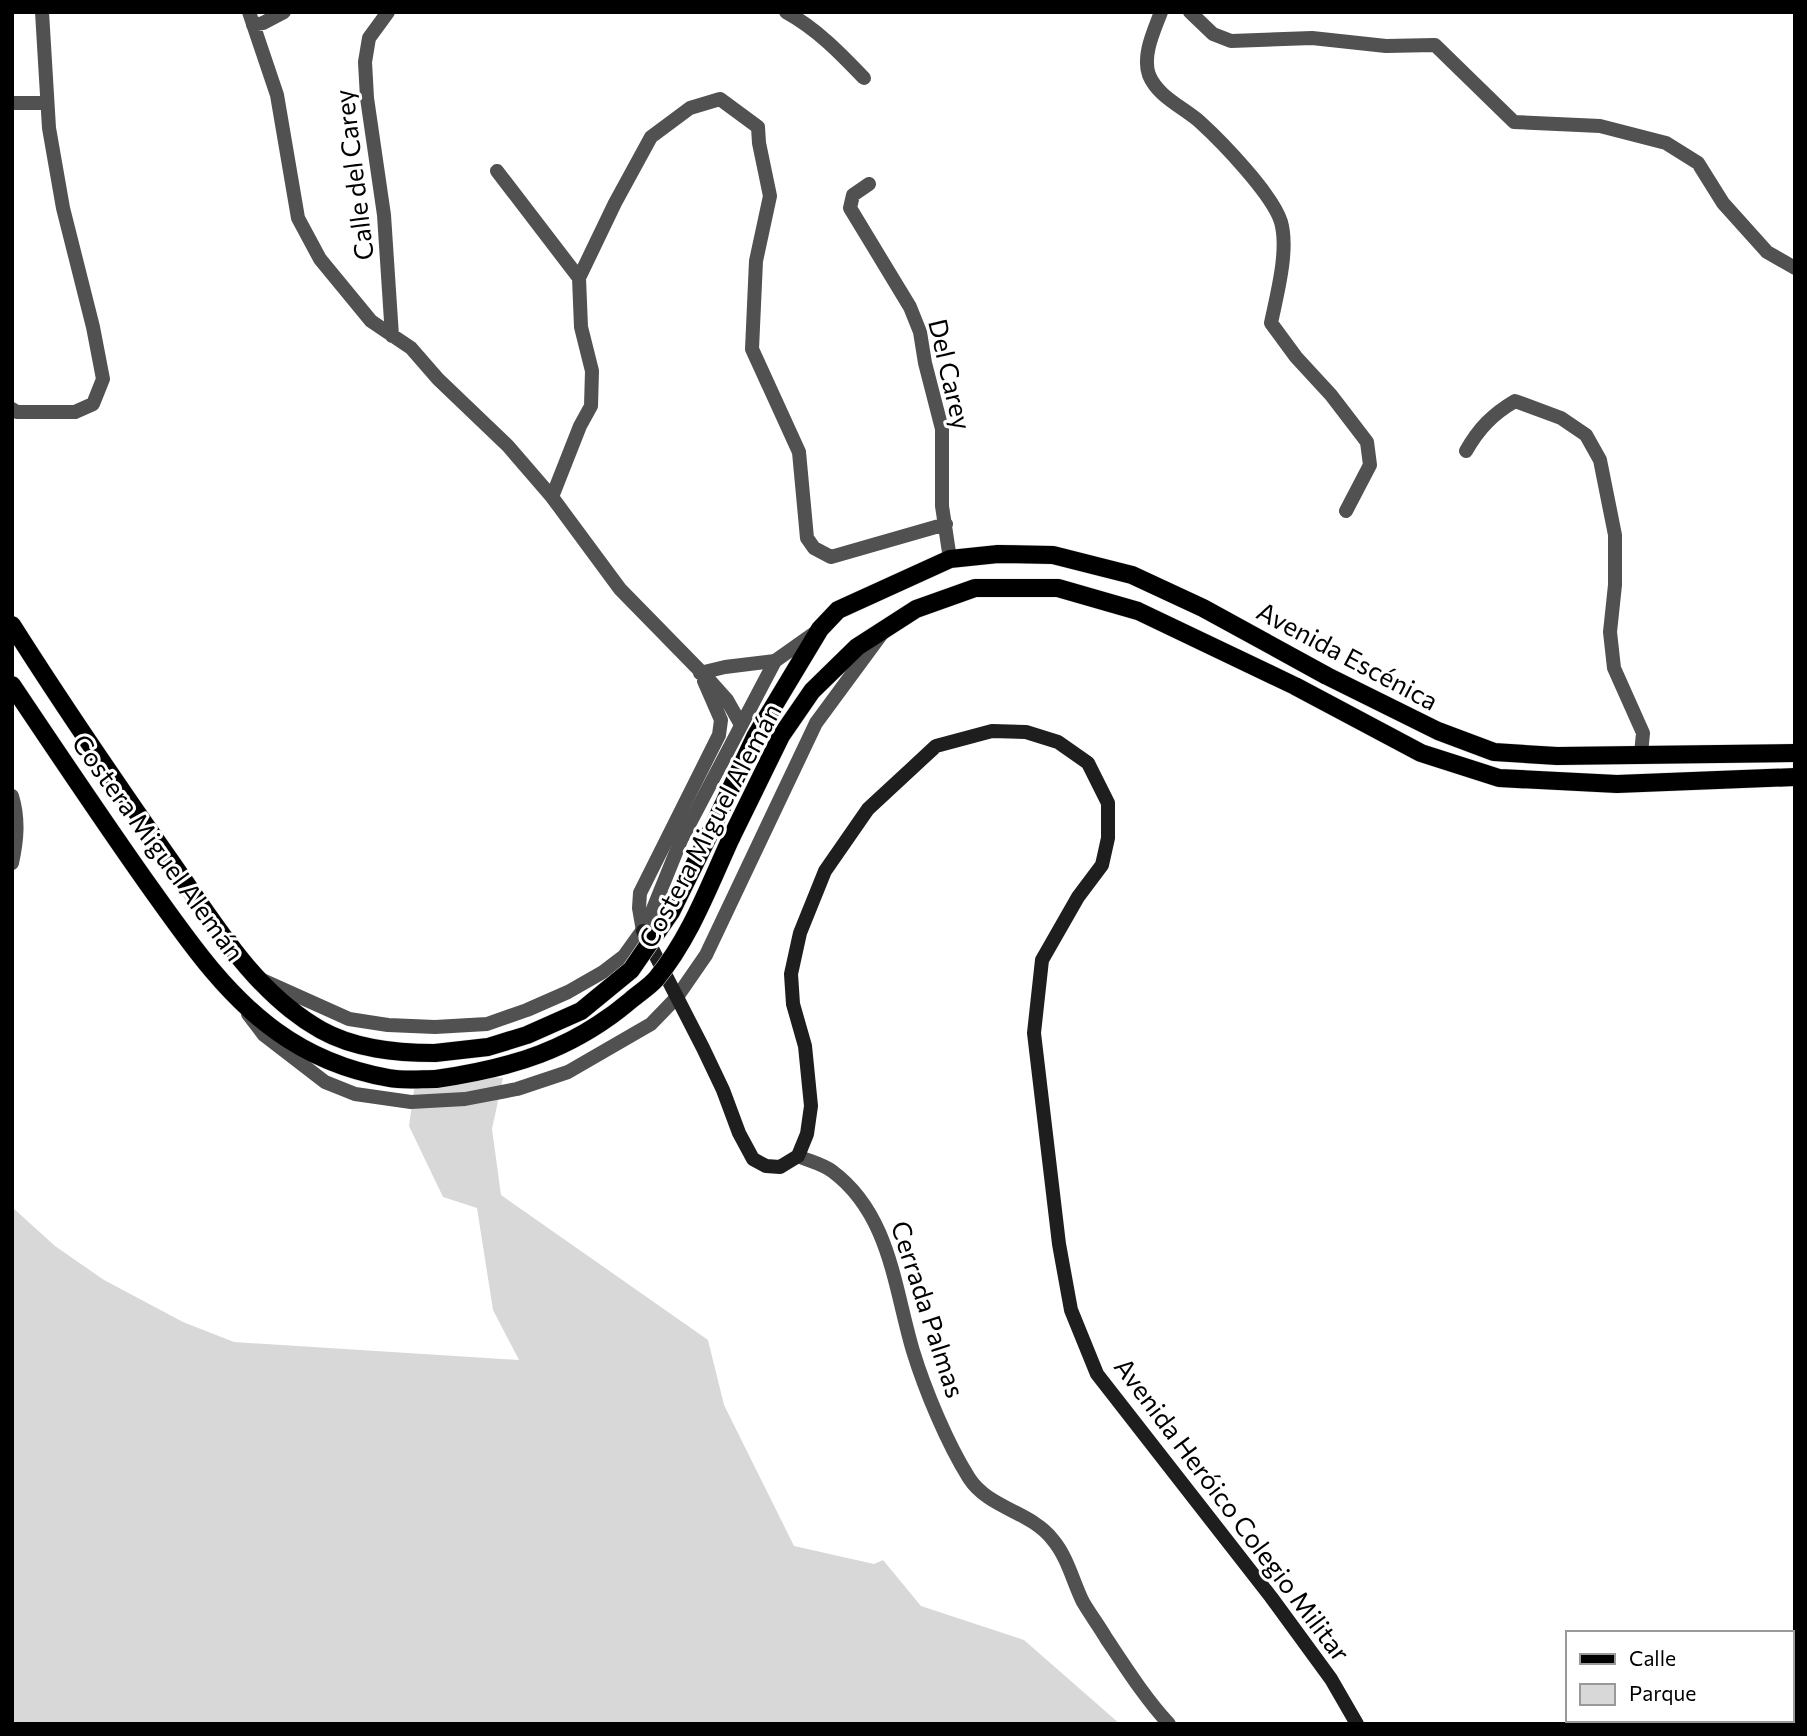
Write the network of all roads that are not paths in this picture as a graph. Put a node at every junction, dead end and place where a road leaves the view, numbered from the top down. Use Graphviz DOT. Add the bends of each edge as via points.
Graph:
graph roads {
  1 [pos="28,12"];
  2 [pos="284,12"];
  3 [pos="786,12"];
  4 [pos="1161,12"];
  5 [pos="1190,12"];
  6 [pos="387,13"];
  7 [pos="41,17"];
  8 [pos="251,19"];
  9 [pos="864,78"];
  10 [pos="12,103"];
  11 [pos="46,103"];
  12 [pos="497,171"];
  13 [pos="869,184"];
  14 [pos="1795,268"];
  15 [pos="579,278"];
  16 [pos="392,336"];
  17 [pos="12,409"];
  18 [pos="1466,451"];
  19 [pos="552,497"];
  20 [pos="1346,511"];
  21 [pos="946,524"];
  22 [pos="950,559"];
  23 [pos="893,583"];
  24 [pos="820,629"];
  25 [pos="885,630"];
  26 [pos="15,632"];
  27 [pos="775,661"];
  28 [pos="700,673"];
  29 [pos="12,685"];
  30 [pos="740,723"];
  31 [pos="1795,753"];
  32 [pos="1641,754"];
  33 [pos="1795,777"];
  34 [pos="12,796"];
  35 [pos="12,863"];
  36 [pos="643,931"];
  37 [pos="254,976"];
  38 [pos="235,996"];
  39 [pos="677,997"];
  40 [pos="798,1156"];
  41 [pos="1169,1724"];
  42 [pos="1357,1724"];
  1 -- 7 [label="street"];
  2 -- 8 [label="street" via="263,23"];
  3 -- 9 [label="street" via="838,50"];
  4 -- 20 [label="street" via="1147,57 1149,74 1161,92 1199,121 1271,199 1281,224 1282,269 1271,323 1367,442 1370,465"];
  5 -- 14 [label="street" via="1213,34 1231,41 1312,38 1386,46 1435,45 1514,122 1600,126 1666,142 1698,163 1723,203 1767,252"];
  6 -- 16 [label="street, Calle del Carey" via="369,38 365,62 384,215"];
  7 -- 11 [label="street"];
  8 -- 16 [label="street" via="277,95 299,218 327,268 371,321"];
  10 -- 11 [label="street"];
  11 -- 17 [label="street" via="63,208 103,379 93,404 75,412"];
  12 -- 15 [label="street"];
  13 -- 21 [label="street, Del Carey" via="853,195 849,208 910,307 920,332 942,429"];
  15 -- 19 [label="street" via="581,327 592,371 591,406"];
  15 -- 21 [label="street" via="651,137 690,108 720,99 758,127 770,196 756,261 752,349 799,452 807,538 831,557"];
  16 -- 19 [label="street" via="411,348"];
  18 -- 32 [label="street" via="1493,415 1515,401 1561,418 1586,435 1600,460 1615,535 1610,632 1614,668 1643,733"];
  19 -- 28 [label="street" via="620,589"];
  21 -- 22 [label="street, Del Carey"];
  22 -- 23 [label="main road, Avenida Escénica"];
  22 -- 32 [label="main road, Avenida Escénica" via="1054,555 1132,575 1438,731 1494,752"];
  23 -- 24 [label="main road, Costera Miguel Alemán" via="838,611"];
  24 -- 27 [label="street"];
  24 -- 37 [label="main road, Costera Miguel Alemán, bridge" via="755,737 671,912 631,970 582,1011 488,1046 397,1053 323,1031"];
  25 -- 33 [label="main road, Costera Miguel Alemán" via="916,609 975,588 1058,588 1138,611 1421,753 1499,778 1617,784"];
  25 -- 38 [label="main road, Costera Miguel Alemán, bridge" via="857,647 812,691 781,736 692,924 655,980 616,1013 573,1040 487,1072 391,1079 307,1050"];
  25 -- 39 [label="street" via="816,723 706,955"];
  26 -- 37 [label="main road, Costera Miguel Alemán"];
  27 -- 28 [label="street"];
  27 -- 30 [label="street"];
  28 -- 30 [label="street" via="727,700"];
  28 -- 36 [label="street" via="721,720 719,735 640,893"];
  29 -- 38 [label="main road, Costera Miguel Alemán" via="183,934"];
  30 -- 36 [label="street" via="681,840"];
  31 -- 32 [label="main road, Avenida Escénica"];
  34 -- 35 [label="street" via="17,840"];
  36 -- 37 [label="street" via="624,956 603,972 558,997 487,1024 435,1027 349,1019"];
  36 -- 39 [label="main road"];
  38 -- 39 [label="street" via="264,1035 325,1082 355,1094 411,1102 465,1099 517,1089 568,1072 651,1024"];
  39 -- 40 [label="main road" via="753,1159 780,1167"];
  40 -- 41 [label="street, Cerrada Palmas" via="831,1170 863,1200 873,1218 884,1241 914,1353 944,1431 969,1478 983,1495 1034,1522 1053,1539 1084,1602"];
  40 -- 42 [label="main road, Avenida Heróico Colegio Militar" via="811,1106 791,974 812,900 836,853 867,809 936,746 992,732 1027,732 1058,742 1088,763 1108,803 1102,865 1077,897 1042,960 1034,1033 1071,1310 1097,1374 1271,1597 1331,1679"];
}
